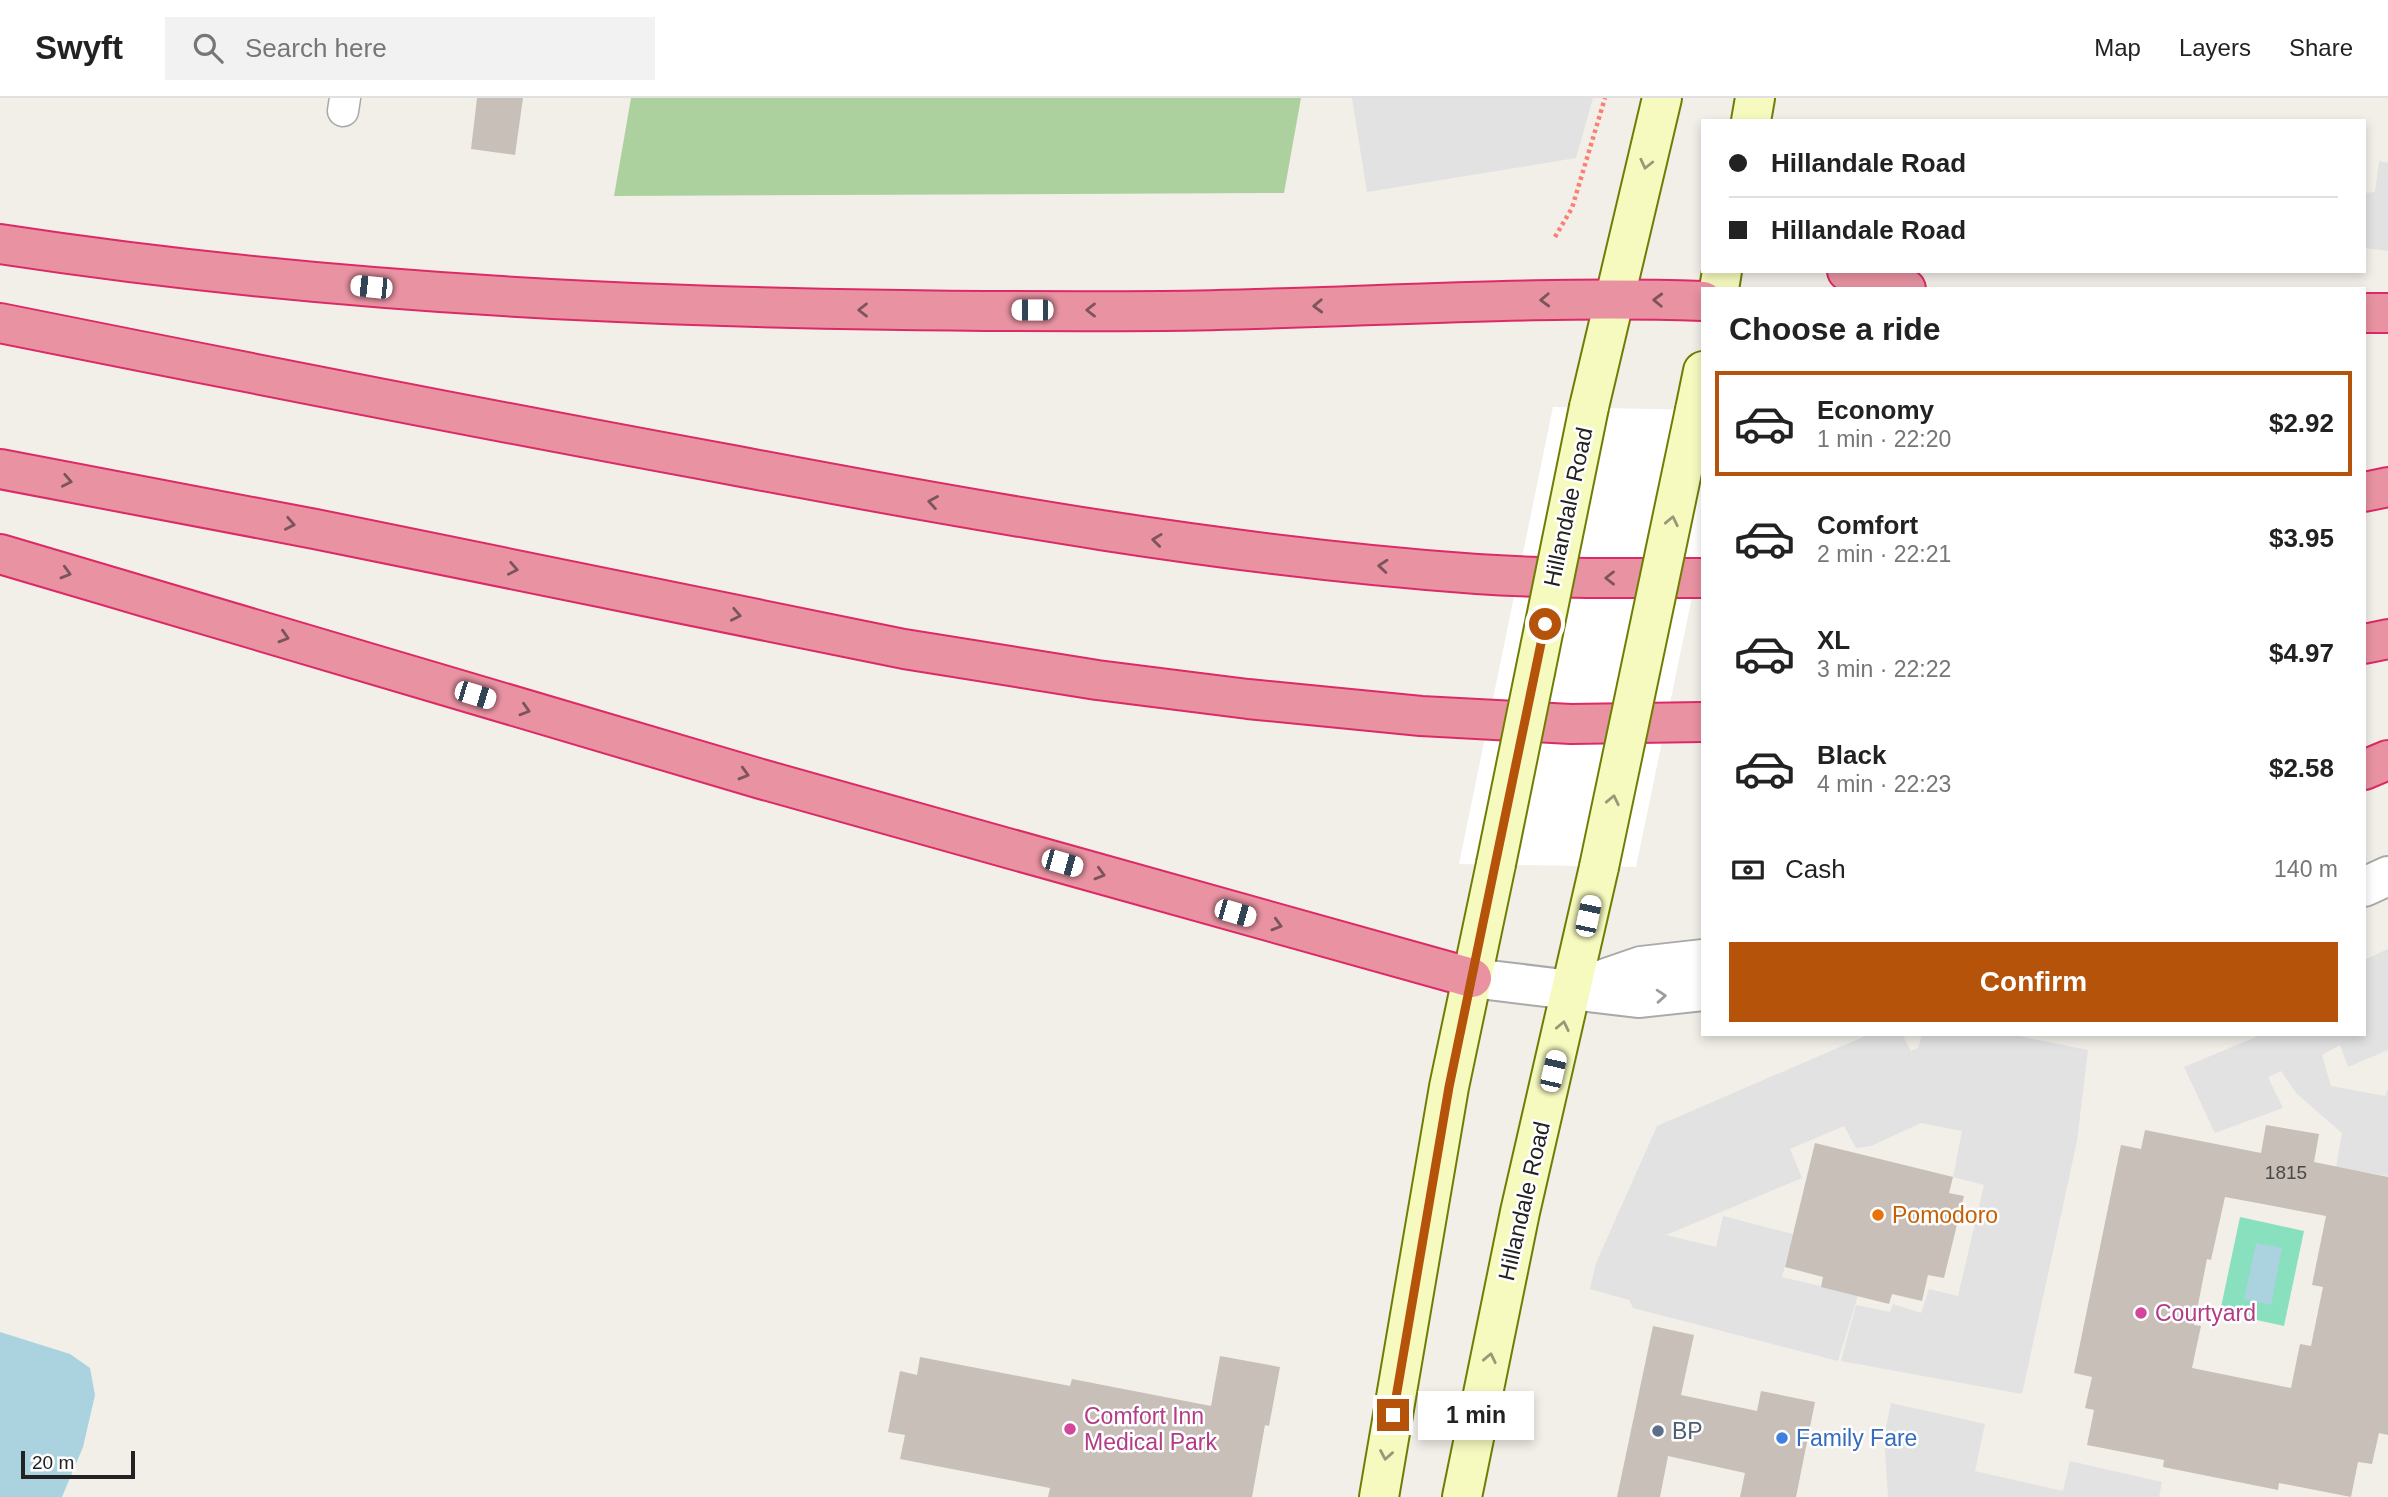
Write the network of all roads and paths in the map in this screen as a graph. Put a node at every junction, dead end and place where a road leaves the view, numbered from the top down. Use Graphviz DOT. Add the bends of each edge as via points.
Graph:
graph roads {
  1 [pos="1605,98"];
  2 [pos="1662,98"];
  3 [pos="1755,98"];
  4 [pos="1751,119"];
  5 [pos="1555,237"];
  6 [pos="0,244"];
  7 [pos="1854,273"];
  8 [pos="1899,287"];
  9 [pos="1614,298"];
  10 [pos="1701,301"];
  11 [pos="2366,313"];
  12 [pos="2388,313"];
  13 [pos="0,323"];
  14 [pos="1701,381"];
  15 [pos="0,468"];
  16 [pos="2388,487"];
  17 [pos="2366,492"];
  18 [pos="0,554"];
  19 [pos="1701,578"];
  20 [pos="2388,639"];
  21 [pos="2366,644"];
  22 [pos="1701,723"];
  23 [pos="2388,760"];
  24 [pos="2366,769"];
  25 [pos="2388,876"];
  26 [pos="2366,886"];
  27 [pos="1701,959"];
  28 [pos="1472,978"];
  29 [pos="1571,990"];
  30 [pos="1701,992"];
  31 [pos="1378,1497"];
  32 [pos="1462,1497"];
  1 -- 5 [label="path" via="1572,208"];
  2 -- 9 [label="main road, Hillandale Road, one-way"];
  3 -- 4 [label="main road"];
  9 -- 6 [label="highway, one-way" via="1166,311 672,305 396,290 110,261"];
  7 -- 8 [label="highway"];
  10 -- 9 [label="highway, one-way"];
  9 -- 28 [label="main road, Hillandale Road, bridge"];
  11 -- 12 [label="highway"];
  19 -- 13 [label="highway, one-way" via="1482,574 1324,561 1142,538 461,415"];
  29 -- 14 [label="main road, Hillandale Road, one-way, bridge"];
  15 -- 22 [label="highway, one-way" via="904,649 1097,680 1421,716 1571,724"];
  16 -- 17 [label="highway"];
  18 -- 28 [label="highway, one-way" via="748,775"];
  20 -- 21 [label="highway"];
  23 -- 24 [label="highway"];
  25 -- 26 [label="street"];
  27 -- 29 [label="street" via="1641,966"];
  28 -- 29 [label="street"];
  28 -- 31 [label="main road, Hillandale Road, one-way"];
  29 -- 30 [label="street, one-way" via="1638,998"];
  32 -- 29 [label="main road, Hillandale Road, one-way"];
}
